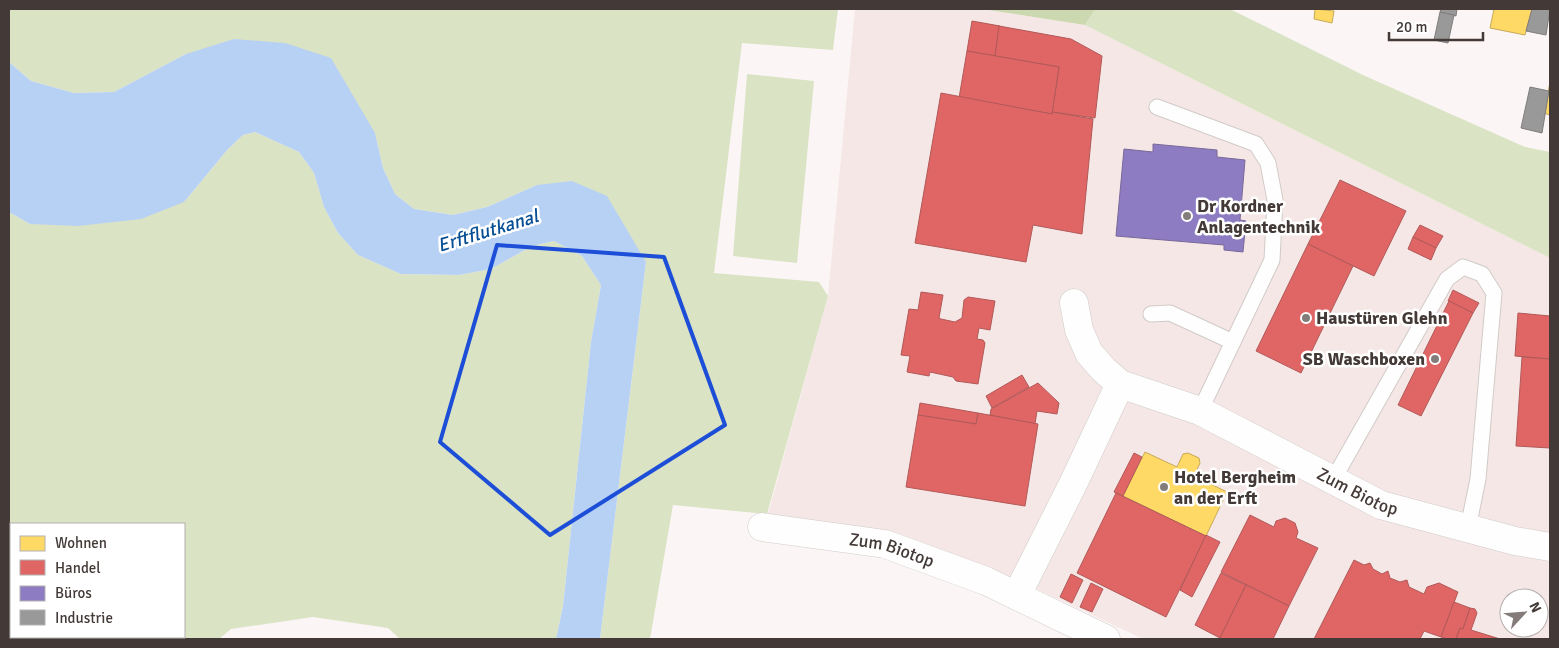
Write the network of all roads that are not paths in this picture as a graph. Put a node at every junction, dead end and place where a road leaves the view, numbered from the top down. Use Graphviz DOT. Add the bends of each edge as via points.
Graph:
graph roads {
  1 [pos="1157,107"];
  2 [pos="1074,303"];
  3 [pos="1150,314"];
  4 [pos="1233,342"];
  5 [pos="1120,384"];
  6 [pos="1200,411"];
  7 [pos="1333,480"];
  8 [pos="762,527"];
  9 [pos="1468,528"];
  10 [pos="1550,547"];
  11 [pos="1017,595"];
  12 [pos="1106,639"];
  1 -- 4 [label="lane" via="1256,144 1268,164 1275,200 1272,260"];
  2 -- 5 [label="street, Zum Biotop" via="1079,330 1089,352"];
  3 -- 4 [label="lane" via="1170,314"];
  4 -- 6 [label="lane"];
  5 -- 6 [label="street, Zum Biotop"];
  5 -- 11 [label="street"];
  6 -- 7 [label="street, Zum Biotop"];
  7 -- 9 [label="street, Zum Biotop" via="1381,505"];
  7 -- 9 [label="lane" via="1447,280 1463,267 1482,274 1494,293 1478,479"];
  8 -- 11 [label="street, Zum Biotop" via="885,544"];
  9 -- 10 [label="street, Zum Biotop"];
  11 -- 12 [label="street, Zum Biotop"];
}
